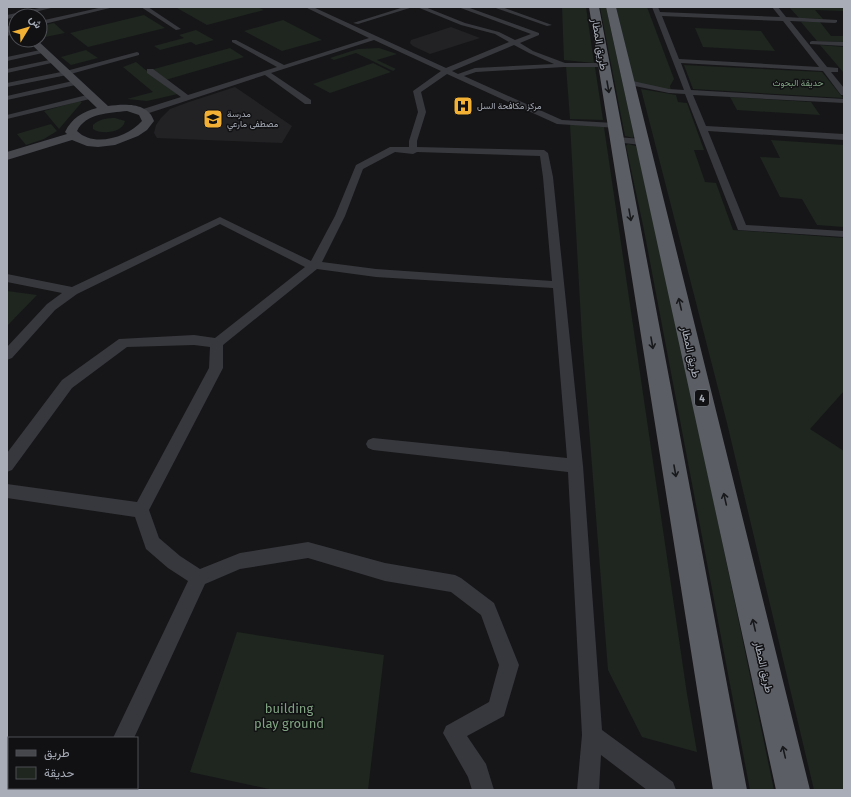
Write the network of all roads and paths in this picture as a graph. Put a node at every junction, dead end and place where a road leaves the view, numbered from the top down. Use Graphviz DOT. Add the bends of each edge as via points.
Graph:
graph roads {
  1 [pos="52,7"];
  2 [pos="98,7"];
  3 [pos="111,7"];
  4 [pos="144,7"];
  5 [pos="308,7"];
  6 [pos="320,7"];
  7 [pos="410,7"];
  8 [pos="420,7"];
  9 [pos="460,7"];
  10 [pos="498,7"];
  11 [pos="594,7"];
  12 [pos="611,7"];
  13 [pos="775,7"];
  14 [pos="783,7"];
  15 [pos="87,9"];
  16 [pos="657,10"];
  17 [pos="520,15"];
  18 [pos="7,17"];
  19 [pos="48,17"];
  20 [pos="784,18"];
  21 [pos="793,19"];
  22 [pos="48,21"];
  23 [pos="502,21"];
  24 [pos="835,21"];
  25 [pos="356,23"];
  26 [pos="549,25"];
  27 [pos="483,28"];
  28 [pos="178,29"];
  29 [pos="374,38"];
  30 [pos="234,41"];
  31 [pos="514,43"];
  32 [pos="812,43"];
  33 [pos="844,44"];
  34 [pos="40,48"];
  35 [pos="44,51"];
  36 [pos="137,54"];
  37 [pos="7,59"];
  38 [pos="54,61"];
  39 [pos="677,61"];
  40 [pos="564,65"];
  41 [pos="604,65"];
  42 [pos="283,67"];
  43 [pos="449,69"];
  44 [pos="825,69"];
  45 [pos="835,70"];
  46 [pos="7,71"];
  47 [pos="150,71"];
  48 [pos="67,73"];
  49 [pos="266,74"];
  50 [pos="458,76"];
  51 [pos="844,81"];
  52 [pos="77,82"];
  53 [pos="628,82"];
  54 [pos="7,85"];
  55 [pos="688,92"];
  56 [pos="844,93"];
  57 [pos="91,96"];
  58 [pos="7,98"];
  59 [pos="187,98"];
  60 [pos="844,101"];
  61 [pos="308,102"];
  62 [pos="105,110"];
  63 [pos="143,112"];
  64 [pos="7,117"];
  65 [pos="702,128"];
  66 [pos="616,133"];
  67 [pos="74,136"];
  68 [pos="844,137"];
  69 [pos="642,142"];
  70 [pos="413,150"];
  71 [pos="7,156"];
  72 [pos="844,234"];
  73 [pos="315,266"];
  74 [pos="7,278"];
  75 [pos="558,285"];
  76 [pos="72,291"];
  77 [pos="217,343"];
  78 [pos="7,354"];
  79 [pos="373,444"];
  80 [pos="7,465"];
  81 [pos="575,466"];
  82 [pos="7,491"];
  83 [pos="141,510"];
  84 [pos="198,578"];
  85 [pos="592,735"];
  86 [pos="123,737"];
  87 [pos="483,790"];
  88 [pos="588,790"];
  89 [pos="665,790"];
  90 [pos="730,790"];
  91 [pos="793,790"];
  1 -- 18 [label="street"];
  2 -- 15 [label="street"];
  3 -- 15 [label="street"];
  4 -- 28 [label="street"];
  5 -- 29 [label="street"];
  6 -- 25 [label="street"];
  7 -- 25 [label="street"];
  8 -- 27 [label="street" via="463,24"];
  9 -- 23 [label="street"];
  10 -- 17 [label="street"];
  11 -- 41 [label="highway, طريق المطار"];
  12 -- 53 [label="highway, طريق المطار / 4"];
  13 -- 20 [label="street"];
  14 -- 21 [label="street"];
  15 -- 19 [label="street"];
  15 -- 22 [label="street"];
  16 -- 20 [label="street"];
  16 -- 39 [label="street"];
  17 -- 23 [label="street"];
  17 -- 26 [label="street"];
  20 -- 21 [label="street"];
  20 -- 44 [label="street"];
  21 -- 24 [label="street"];
  21 -- 32 [label="street"];
  23 -- 27 [label="street"];
  23 -- 31 [label="street" via="537,34"];
  25 -- 43 [label="street"];
  27 -- 31 [label="street"];
  29 -- 42 [label="street"];
  29 -- 43 [label="street"];
  30 -- 42 [label="street"];
  31 -- 40 [label="street"];
  31 -- 43 [label="street"];
  32 -- 33 [label="street"];
  32 -- 45 [label="street"];
  34 -- 35 [label="main road"];
  35 -- 37 [label="street"];
  35 -- 38 [label="main road"];
  36 -- 48 [label="street"];
  38 -- 46 [label="street"];
  38 -- 48 [label="main road"];
  39 -- 44 [label="street"];
  39 -- 55 [label="street"];
  40 -- 41 [label="street"];
  40 -- 50 [label="street" via="474,70"];
  41 -- 66 [label="highway, طريق المطار, one-way"];
  42 -- 49 [label="street"];
  43 -- 50 [label="street"];
  43 -- 70 [label="street" via="417,91 422,112 413,141"];
  44 -- 45 [label="street"];
  44 -- 56 [label="street"];
  45 -- 51 [label="street"];
  47 -- 59 [label="street"];
  48 -- 52 [label="main road"];
  48 -- 54 [label="street"];
  49 -- 59 [label="street"];
  49 -- 61 [label="street"];
  50 -- 66 [label="street" via="560,122"];
  52 -- 57 [label="main road"];
  52 -- 58 [label="street"];
  53 -- 55 [label="street" via="669,92"];
  53 -- 69 [label="highway, طريق المطار / 4"];
  55 -- 60 [label="street"];
  55 -- 65 [label="street"];
  57 -- 62 [label="main road"];
  57 -- 64 [label="street"];
  59 -- 63 [label="street"];
  62 -- 63 [label="main road" via="127,108"];
  62 -- 67 [label="main road" via="77,122 72,127 71,132"];
  63 -- 67 [label="main road" via="148,121 145,127 128,137 116,141 96,142 80,140"];
  65 -- 68 [label="street"];
  65 -- 72 [label="street" via="742,228"];
  66 -- 69 [label="street"];
  66 -- 90 [label="highway, طريق المطار, one-way"];
  67 -- 71 [label="main road"];
  91 -- 69 [label="highway, طريق المطار / 4, one-way"];
  70 -- 73 [label="street" via="393,149 359,167 340,216"];
  70 -- 75 [label="street" via="544,153"];
  73 -- 75 [label="street" via="376,273"];
  73 -- 76 [label="street" via="220,220"];
  73 -- 77 [label="street"];
  74 -- 76 [label="street"];
  75 -- 81 [label="street"];
  76 -- 78 [label="street" via="51,307"];
  77 -- 80 [label="street" via="194,340 124,342 67,384"];
  77 -- 83 [label="street" via="216,368"];
  79 -- 81 [label="street"];
  81 -- 85 [label="street"];
  82 -- 83 [label="street"];
  83 -- 84 [label="street" via="152,543"];
  84 -- 86 [label="street"];
  84 -- 87 [label="street" via="240,561 308,550 385,572 455,584 488,609 509,666 497,709 453,734 478,772"];
  85 -- 88 [label="street"];
  85 -- 89 [label="street"];
}
